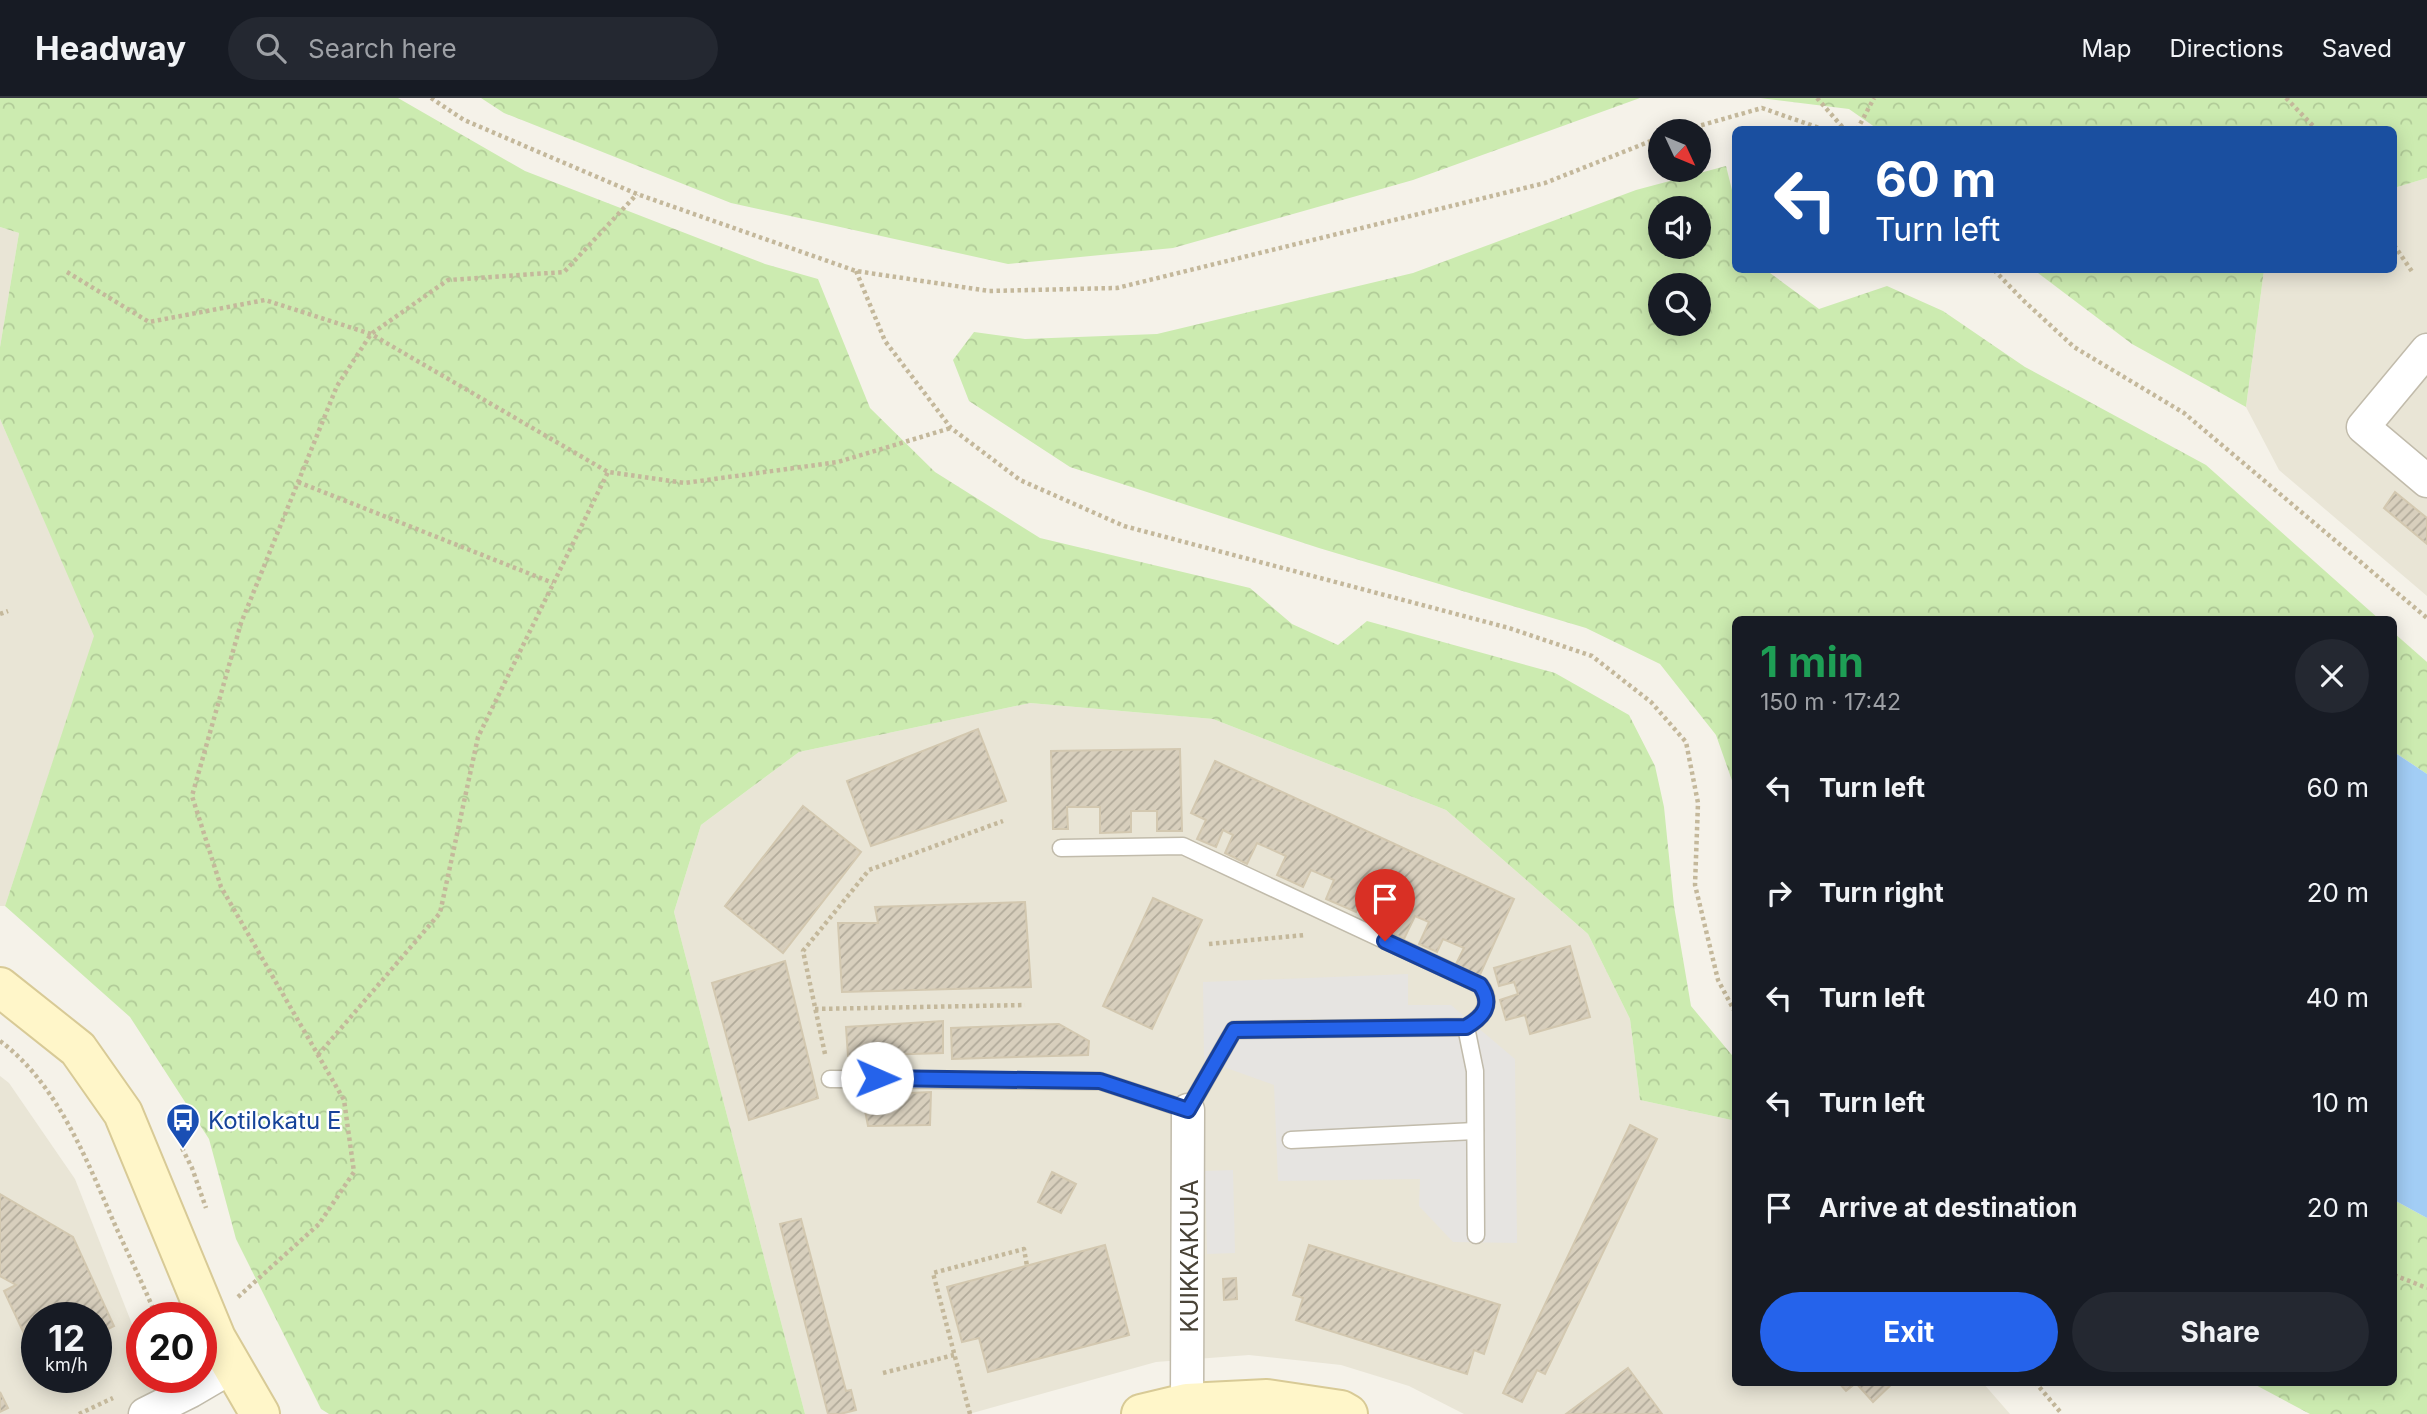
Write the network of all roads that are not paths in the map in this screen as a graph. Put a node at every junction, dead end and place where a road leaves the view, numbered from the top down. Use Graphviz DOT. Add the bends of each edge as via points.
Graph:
graph roads {
  1 [pos="2427,350"];
  2 [pos="2427,481"];
  3 [pos="1061,848"];
  4 [pos="0,987"];
  5 [pos="1466,1027"];
  6 [pos="830,1079"];
  7 [pos="1188,1110"];
  8 [pos="1475,1130"];
  9 [pos="1291,1140"];
  10 [pos="1476,1235"];
  11 [pos="232,1367"];
  12 [pos="1187,1402"];
  13 [pos="145,1414"];
  14 [pos="260,1414"];
  15 [pos="1141,1414"];
  16 [pos="1348,1414"];
  1 -- 2 [label="street" via="2363,427"];
  3 -- 5 [label="lane" via="1183,846 1480,985 1486,1007 1480,1019"];
  4 -- 11 [label="street" via="78,1049 123,1113"];
  5 -- 7 [label="lane" via="1234,1030"];
  5 -- 8 [label="lane" via="1475,1071"];
  6 -- 7 [label="lane" via="1100,1081"];
  7 -- 12 [label="street, KUIKKAKUJA"];
  8 -- 9 [label="lane"];
  8 -- 10 [label="lane"];
  11 -- 13 [label="street"];
  11 -- 14 [label="street"];
  12 -- 15 [label="street"];
  12 -- 16 [label="street" via="1267,1399"];
}
